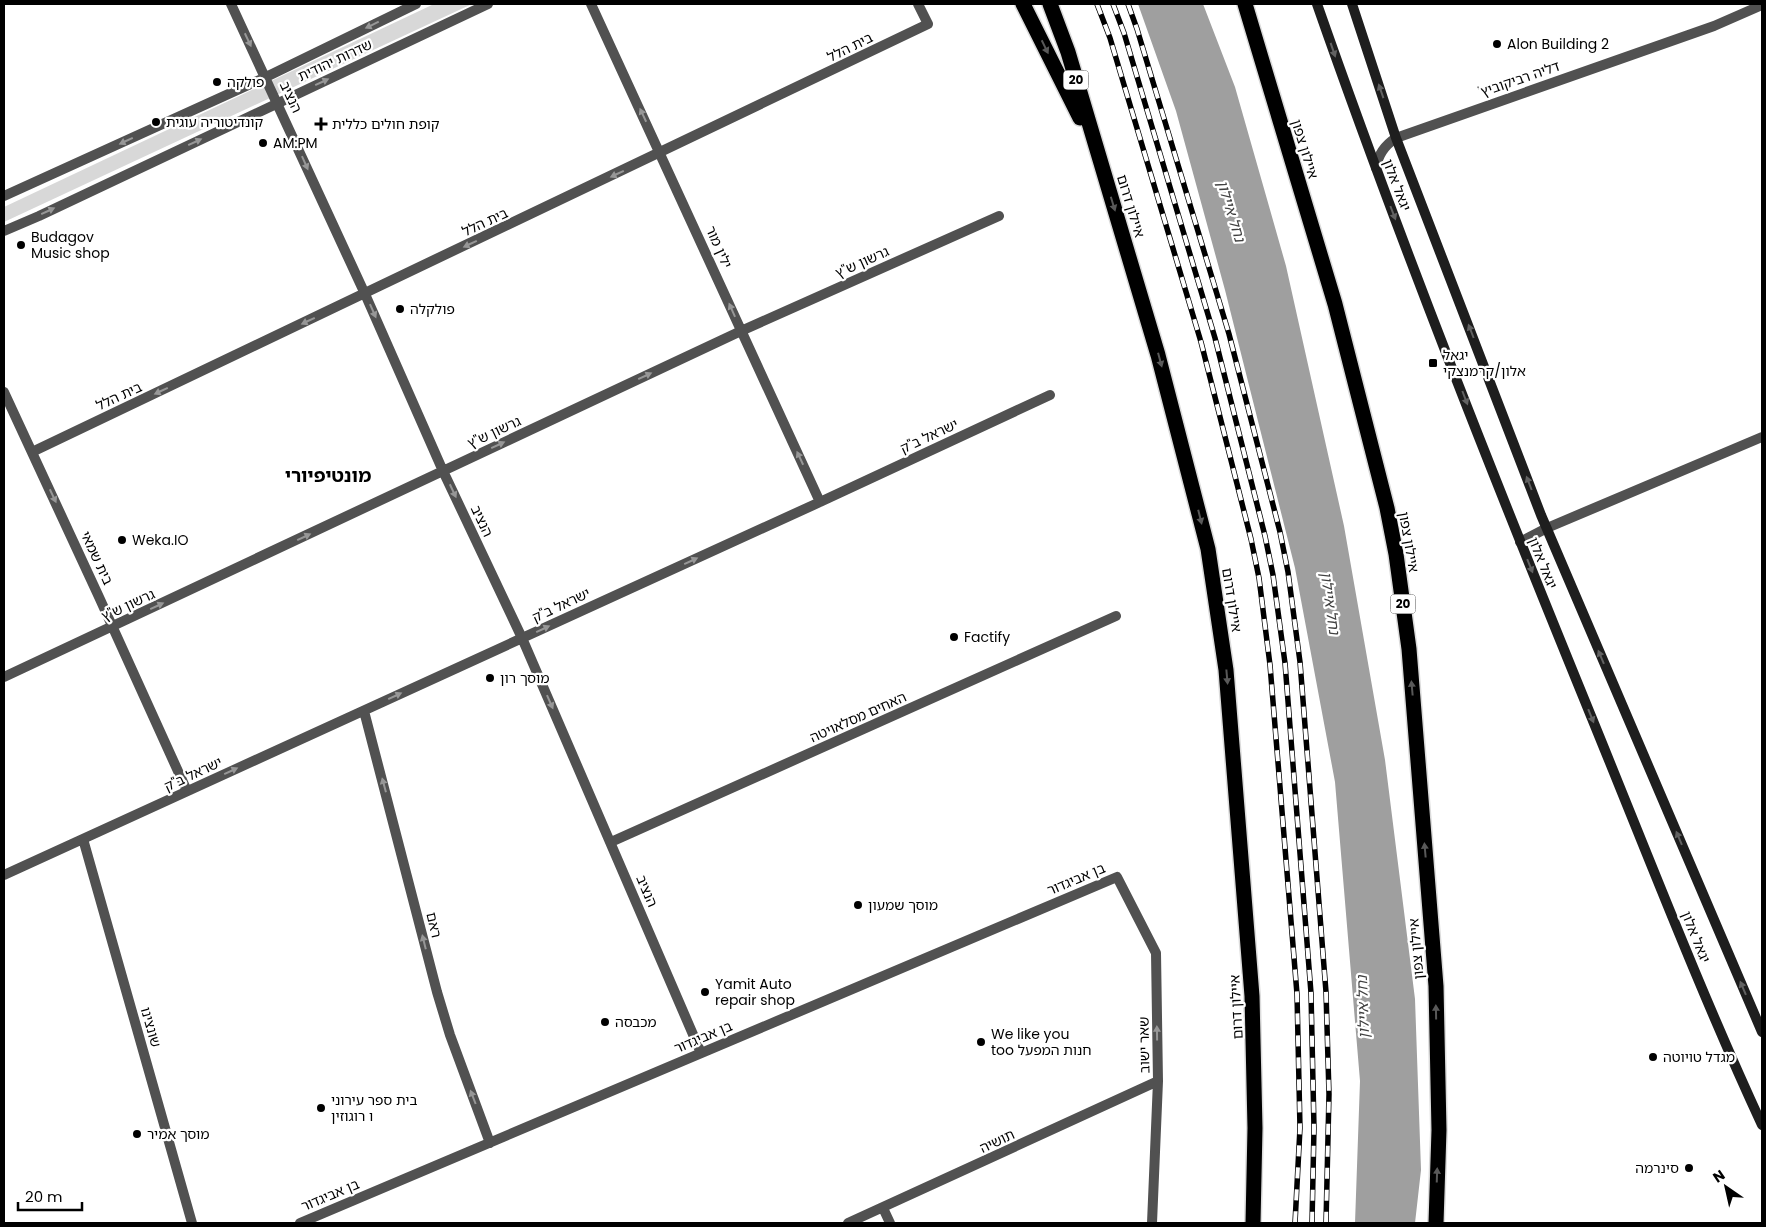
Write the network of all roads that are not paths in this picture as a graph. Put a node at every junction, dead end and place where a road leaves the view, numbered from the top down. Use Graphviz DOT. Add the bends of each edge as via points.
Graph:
graph roads {
  1 [pos="231,4"];
  2 [pos="416,4"];
  3 [pos="488,4"];
  4 [pos="591,4"];
  5 [pos="918,4"];
  6 [pos="1023,4"];
  7 [pos="1050,4"];
  8 [pos="1245,4"];
  9 [pos="1317,4"];
  10 [pos="1352,4"];
  11 [pos="1762,5"];
  12 [pos="266,77"];
  13 [pos="278,103"];
  14 [pos="1396,138"];
  15 [pos="661,153"];
  16 [pos="1099,158"];
  17 [pos="1376,168"];
  18 [pos="4,196"];
  19 [pos="999,216"];
  20 [pos="4,231"];
  21 [pos="365,294"];
  22 [pos="741,330"];
  23 [pos="4,392"];
  24 [pos="1050,395"];
  25 [pos="1762,437"];
  26 [pos="32,452"];
  27 [pos="443,471"];
  28 [pos="820,502"];
  29 [pos="1547,528"];
  30 [pos="1520,542"];
  31 [pos="1116,616"];
  32 [pos="113,627"];
  33 [pos="522,638"];
  34 [pos="4,677"];
  35 [pos="364,710"];
  36 [pos="187,791"];
  37 [pos="83,839"];
  38 [pos="612,842"];
  39 [pos="4,875"];
  40 [pos="1117,877"];
  41 [pos="1762,1032"];
  42 [pos="701,1053"];
  43 [pos="1158,1081"];
  44 [pos="1762,1124"];
  45 [pos="490,1142"];
  46 [pos="883,1208"];
  47 [pos="192,1223"];
  48 [pos="300,1223"];
  49 [pos="848,1223"];
  50 [pos="890,1223"];
  51 [pos="1152,1223"];
  52 [pos="1252,1223"];
  53 [pos="1436,1223"];
  1 -- 12 [label="street, הנציב, one-way"];
  2 -- 12 [label="street, שדרות יהודית, one-way"];
  13 -- 3 [label="street, שדרות יהודית, one-way"];
  15 -- 4 [label="street, ילין מור, one-way"];
  5 -- 15 [label="street, בית הלל" via="928,24"];
  6 -- 16 [label="highway, one-way"];
  7 -- 16 [label="highway, איילון דרום / 20" via="1068,52"];
  53 -- 8 [label="highway, איילון צפון / 20, one-way" via="1439,1120 1436,986 1409,649 1396,554 1335,304"];
  9 -- 17 [label="street, יגאל אלון, one-way"];
  14 -- 10 [label="street, יגאל אלון, one-way"];
  11 -- 14 [label="street, 'דליה רביקוביץ" via="1714,26"];
  12 -- 13 [label="street, הנציב"];
  12 -- 18 [label="street, שדרות יהודית, one-way"];
  20 -- 13 [label="street, שדרות יהודית, one-way"];
  13 -- 21 [label="street, הנציב, one-way"];
  14 -- 17 [label="street" via="1384,147"];
  29 -- 14 [label="street, יגאל אלון, one-way"];
  15 -- 21 [label="street, בית הלל, one-way"];
  22 -- 15 [label="street, ילין מור, one-way"];
  16 -- 52 [label="highway, איילון דרום / 20, one-way" via="1170,399 1208,549 1220,624 1252,996 1255,1120"];
  17 -- 30 [label="street, יגאל אלון, one-way"];
  19 -- 22 [label="street, גרשון ש\"ץ"];
  21 -- 26 [label="street, בית הלל, one-way"];
  21 -- 27 [label="street, הנציב, one-way"];
  27 -- 22 [label="street, גרשון ש\"ץ, one-way"];
  28 -- 22 [label="street, ילין מור, one-way"];
  23 -- 26 [label="street, בית שמאי"];
  24 -- 28 [label="street, ישראל ב\"ק"];
  25 -- 29 [label="street"];
  26 -- 32 [label="street, בית שמאי, one-way"];
  32 -- 27 [label="street, גרשון ש\"ץ, one-way"];
  27 -- 33 [label="street, הנציב, one-way"];
  33 -- 28 [label="street, ישראל ב\"ק, one-way"];
  29 -- 30 [label="street"];
  41 -- 29 [label="street, יגאל אלון, one-way"];
  30 -- 44 [label="street, יגאל אלון, one-way" via="1696,974"];
  31 -- 38 [label="street, האחים מסלאויטה"];
  32 -- 34 [label="street, גרשון ש\"ץ"];
  32 -- 36 [label="street, בית שמאי"];
  35 -- 33 [label="street, ישראל ב\"ק, one-way"];
  33 -- 38 [label="street, הנציב, one-way"];
  36 -- 35 [label="street, ישראל ב\"ק, one-way"];
  45 -- 35 [label="street, ראם, one-way" via="437,992"];
  36 -- 37 [label="street, ישראל ב\"ק"];
  37 -- 39 [label="street, ישראל ב\"ק"];
  37 -- 47 [label="street, שונצינו"];
  38 -- 42 [label="street, הנציב"];
  40 -- 42 [label="street, בן אביגדור"];
  43 -- 40 [label="street, שאר ישוב, one-way" via="1156,953"];
  42 -- 45 [label="street, בן אביגדור"];
  43 -- 46 [label="street, תושיה"];
  43 -- 51 [label="street, שאר ישוב"];
  45 -- 48 [label="street, בן אביגדור"];
  46 -- 49 [label="street, תושיה"];
  46 -- 50 [label="street"];
}
